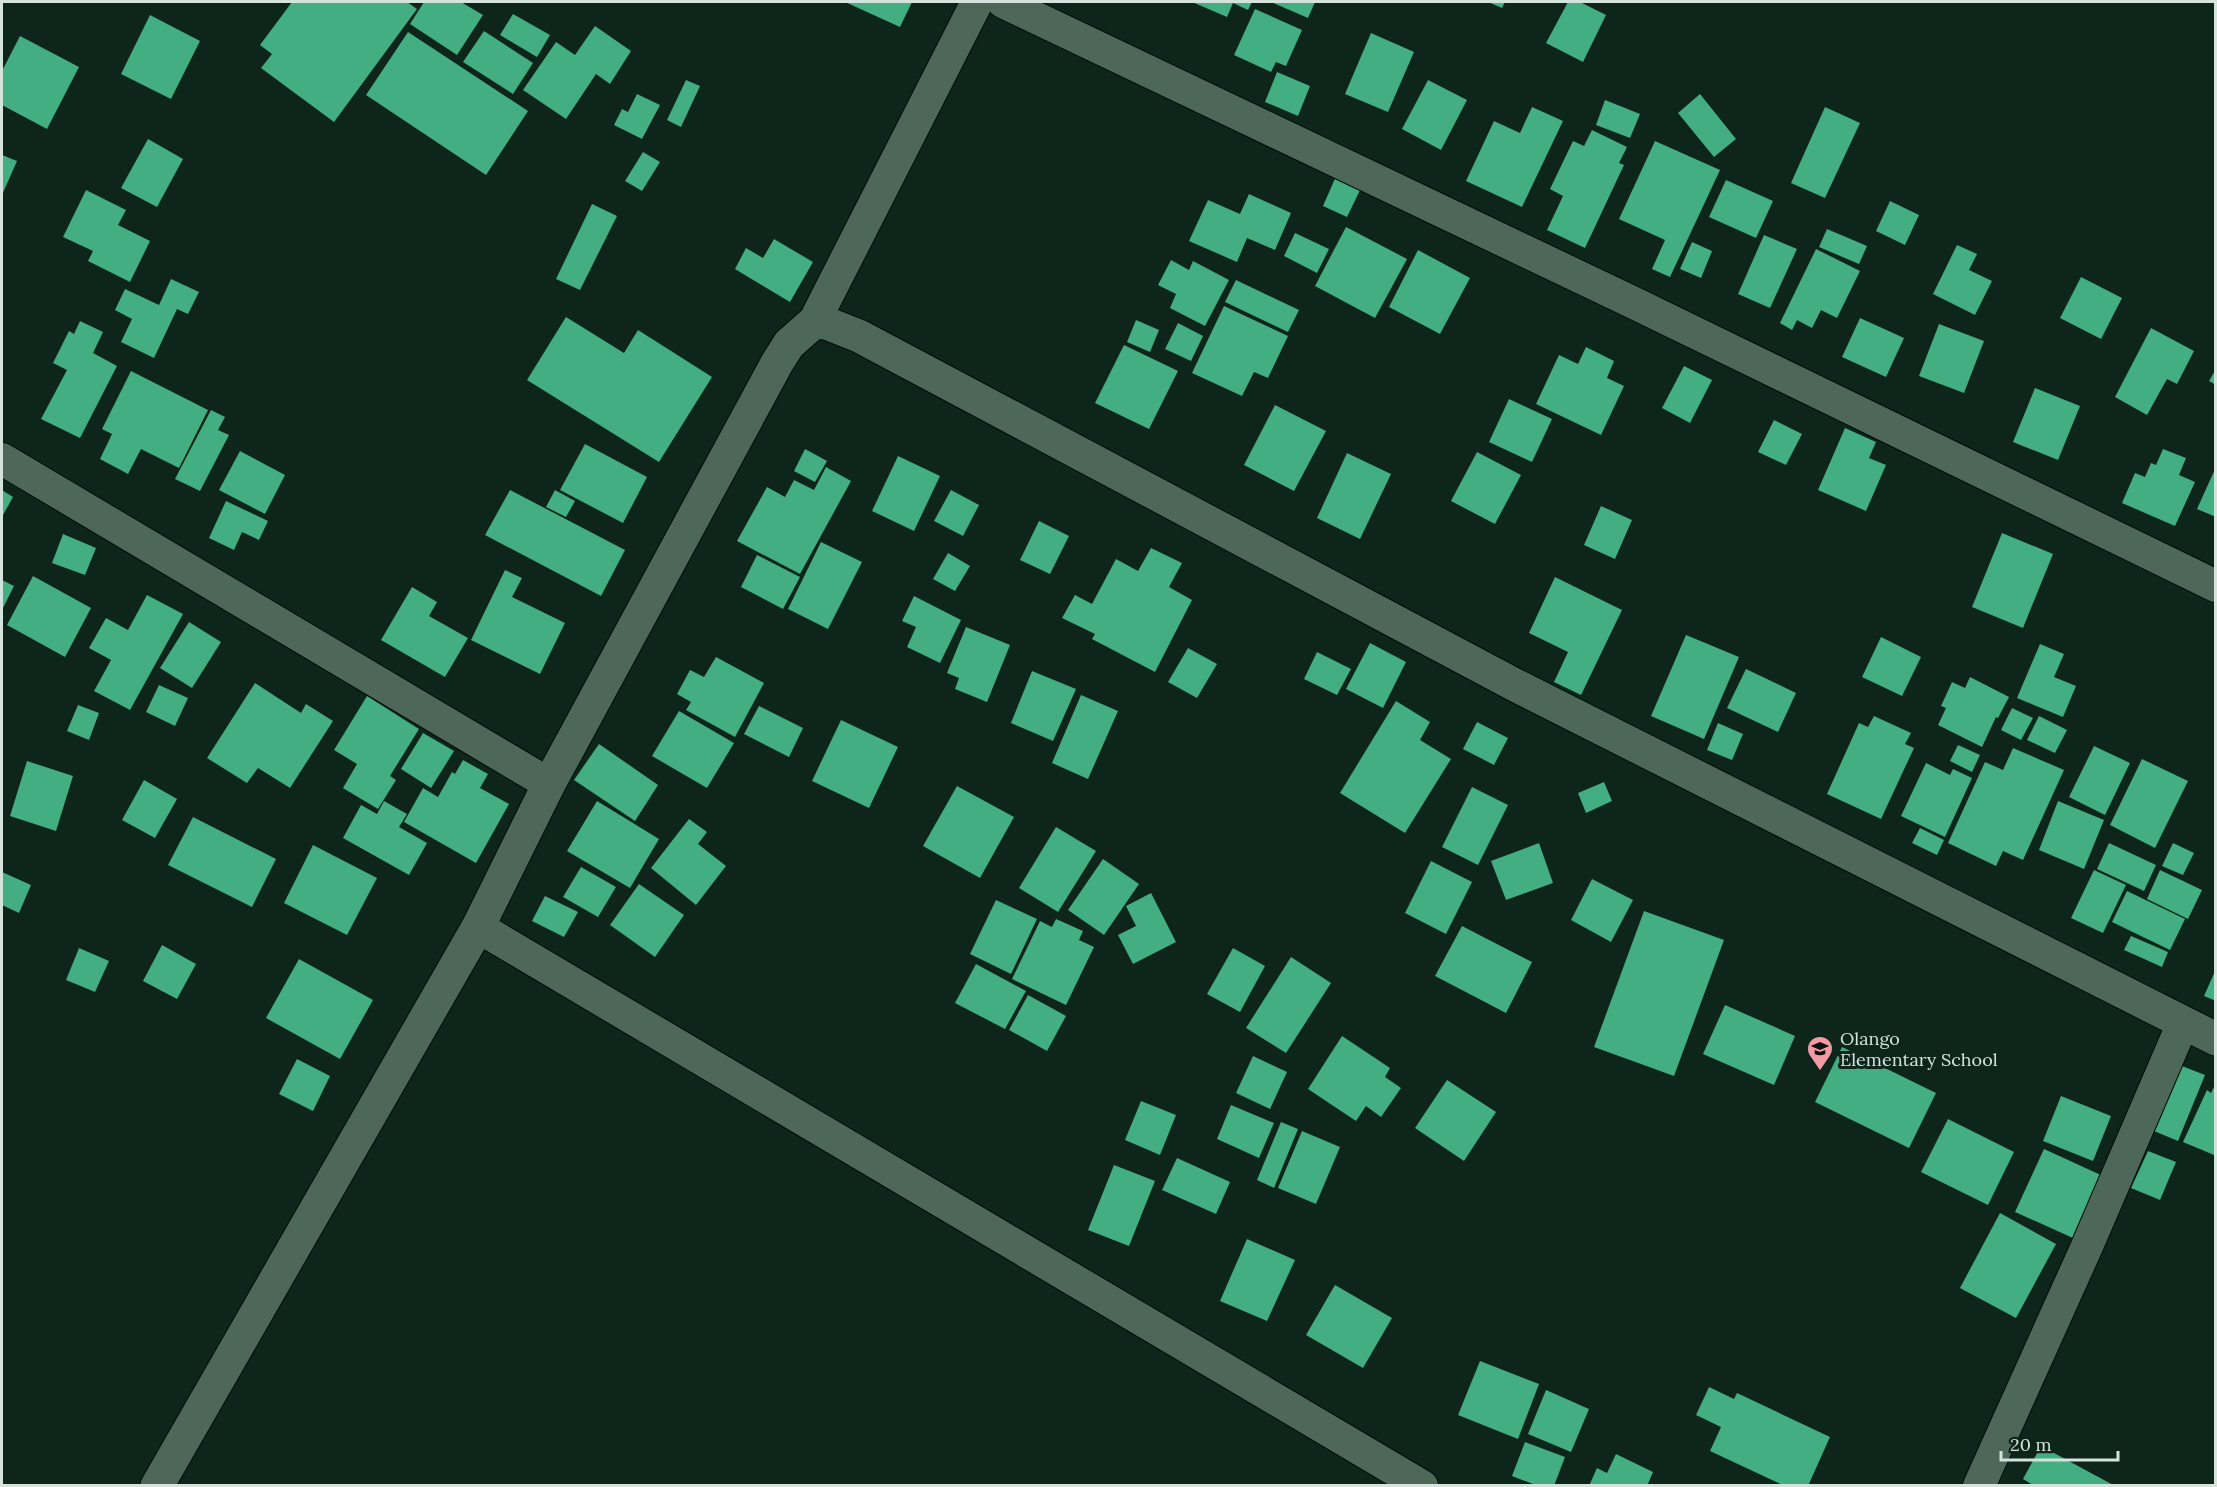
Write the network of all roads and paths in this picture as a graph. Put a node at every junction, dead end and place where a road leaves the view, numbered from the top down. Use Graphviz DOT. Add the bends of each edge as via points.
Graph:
graph roads {
  1 [pos="977,2"];
  2 [pos="1003,2"];
  3 [pos="814,322"];
  4 [pos="2,459"];
  5 [pos="2216,586"];
  6 [pos="549,784"];
  7 [pos="478,927"];
  8 [pos="2183,1023"];
  9 [pos="2216,1039"];
  10 [pos="157,1485"];
  11 [pos="1422,1485"];
  12 [pos="1979,1485"];
  1 -- 3 [label="street"];
  2 -- 5 [label="street"];
  3 -- 6 [label="street" via="789,344 777,363"];
  3 -- 8 [label="street" via="826,322 859,336 1515,685"];
  4 -- 6 [label="street"];
  6 -- 7 [label="street"];
  7 -- 10 [label="street"];
  7 -- 11 [label="street"];
  8 -- 9 [label="street"];
  8 -- 12 [label="street"];
}
